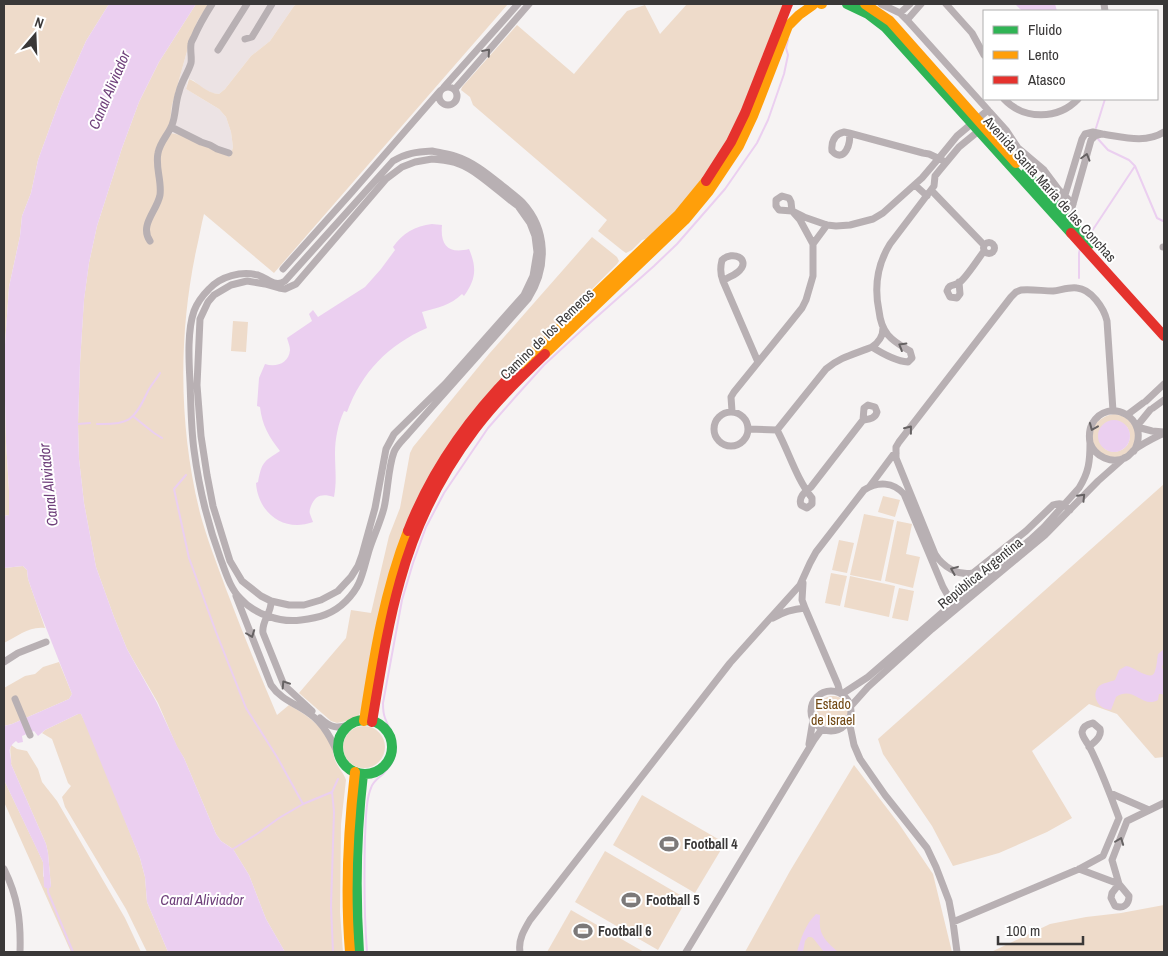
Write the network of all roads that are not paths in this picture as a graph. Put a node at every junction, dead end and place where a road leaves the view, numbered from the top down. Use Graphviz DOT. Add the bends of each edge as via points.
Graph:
graph roads {
  1 [pos="212,4"];
  2 [pos="247,4"];
  3 [pos="272,4"];
  4 [pos="518,4"];
  5 [pos="529,4"];
  6 [pos="788,4"];
  7 [pos="816,4"];
  8 [pos="847,4"];
  9 [pos="864,4"];
  10 [pos="883,4"];
  11 [pos="910,4"];
  12 [pos="921,4"];
  13 [pos="946,4"];
  14 [pos="900,13"];
  15 [pos="907,20"];
  16 [pos="245,39"];
  17 [pos="218,50"];
  18 [pos="983,53"];
  19 [pos="957,76"];
  20 [pos="948,85"];
  21 [pos="442,89"];
  22 [pos="454,89"];
  23 [pos="1005,100"];
  24 [pos="1077,100"];
  25 [pos="988,110"];
  26 [pos="974,121"];
  27 [pos="171,127"];
  28 [pos="982,129"];
  29 [pos="1006,130"];
  30 [pos="1164,132"];
  31 [pos="849,133"];
  32 [pos="1102,134"];
  33 [pos="425,151"];
  34 [pos="229,153"];
  35 [pos="404,155"];
  36 [pos="425,160"];
  37 [pos="942,160"];
  38 [pos="1018,165"];
  39 [pos="406,166"];
  40 [pos="928,171"];
  41 [pos="935,176"];
  42 [pos="915,184"];
  43 [pos="929,193"];
  44 [pos="1065,195"];
  45 [pos="1054,204"];
  46 [pos="1073,204"];
  47 [pos="827,225"];
  48 [pos="1076,228"];
  49 [pos="150,241"];
  50 [pos="813,244"];
  51 [pos="283,270"];
  52 [pos="723,281"];
  53 [pos="959,282"];
  54 [pos="1164,327"];
  55 [pos="883,328"];
  56 [pos="1164,336"];
  57 [pos="872,347"];
  58 [pos="758,362"];
  59 [pos="1163,386"];
  60 [pos="1147,400"];
  61 [pos="1156,406"];
  62 [pos="732,411"];
  63 [pos="1113,411"];
  64 [pos="1127,415"];
  65 [pos="863,420"];
  66 [pos="1137,427"];
  67 [pos="748,429"];
  68 [pos="777,430"];
  69 [pos="1164,433"];
  70 [pos="1090,443"];
  71 [pos="1134,450"];
  72 [pos="896,453"];
  73 [pos="1124,458"];
  74 [pos="870,486"];
  75 [pos="1067,507"];
  76 [pos="803,579"];
  77 [pos="254,591"];
  78 [pos="334,593"];
  79 [pos="968,594"];
  80 [pos="324,599"];
  81 [pos="956,600"];
  82 [pos="271,601"];
  83 [pos="241,603"];
  84 [pos="343,604"];
  85 [pos="805,608"];
  86 [pos="330,612"];
  87 [pos="267,616"];
  88 [pos="764,624"];
  89 [pos="46,642"];
  90 [pos="898,655"];
  91 [pos="4,662"];
  92 [pos="841,693"];
  93 [pos="14,699"];
  94 [pos="851,706"];
  95 [pos="813,720"];
  96 [pos="368,721"];
  97 [pos="849,721"];
  98 [pos="351,724"];
  99 [pos="822,729"];
  100 [pos="838,730"];
  101 [pos="30,735"];
  102 [pos="854,745"];
  103 [pos="1089,746"];
  104 [pos="806,754"];
  105 [pos="339,756"];
  106 [pos="359,773"];
  107 [pos="1110,793"];
  108 [pos="1164,803"];
  109 [pos="1149,810"];
  110 [pos="1119,818"];
  111 [pos="1127,821"];
  112 [pos="1104,856"];
  113 [pos="1112,860"];
  114 [pos="4,869"];
  115 [pos="1079,869"];
  116 [pos="954,922"];
  117 [pos="20,952"];
  118 [pos="350,952"];
  119 [pos="359,952"];
  120 [pos="520,952"];
  121 [pos="686,952"];
  122 [pos="958,952"];
  1 -- 27 [label="street" via="190,44 190,67 178,93"];
  2 -- 17 [label="street"];
  3 -- 16 [label="street" via="252,37"];
  4 -- 21 [label="street"];
  22 -- 5 [label="street, one-way"];
  6 -- 96 [label="main road, Camino de los Remeros" via="738,129 702,186 679,214 511,375 473,417 437,470 410,523 392,576"];
  7 -- 96 [label="main road, Camino de los Remeros" via="798,15 787,28 738,146 698,204 517,381 480,422 444,474 418,527 403,570"];
  8 -- 26 [label="main road, Avenida Santa María de las Conchas" via="885,27"];
  9 -- 20 [label="main road, Avenida Santa María de las Conchas" via="890,21"];
  10 -- 14 [label="street"];
  11 -- 14 [label="street"];
  12 -- 15 [label="street"];
  13 -- 18 [label="street" via="972,33"];
  14 -- 15 [label="street"];
  15 -- 19 [label="street"];
  19 -- 20 [label="street"];
  19 -- 25 [label="street"];
  20 -- 26 [label="main road, Avenida Santa María de las Conchas"];
  21 -- 22 [label="street"];
  21 -- 22 [label="street" via="439,98 445,105 454,104 457,98"];
  21 -- 51 [label="street"];
  23 -- 24 [label="street" via="1021,111 1037,115 1059,112"];
  25 -- 26 [label="street"];
  25 -- 29 [label="street"];
  26 -- 28 [label="main road, Avenida Santa María de las Conchas"];
  26 -- 37 [label="street" via="957,136"];
  27 -- 34 [label="street"];
  27 -- 49 [label="street" via="158,150 160,196 146,226 146,236"];
  28 -- 37 [label="street"];
  28 -- 38 [label="main road, Avenida Santa María de las Conchas"];
  28 -- 56 [label="main road, Avenida Santa María de las Conchas"];
  29 -- 38 [label="street"];
  29 -- 44 [label="street" via="1018,148 1044,170"];
  30 -- 32 [label="street" via="1134,140"];
  31 -- 37 [label="street"];
  32 -- 44 [label="street" via="1085,134"];
  46 -- 32 [label="street, one-way" via="1091,140"];
  33 -- 35 [label="street"];
  33 -- 36 [label="street"];
  33 -- 84 [label="street" via="452,155 470,162 521,202 540,234 542,261 538,280 528,299 397,447 384,509 361,581"];
  35 -- 39 [label="street"];
  35 -- 83 [label="street" via="383,171 285,281 275,284 259,276 232,276 210,288 196,306 189,364 194,450 213,536"];
  36 -- 39 [label="street"];
  36 -- 78 [label="street" via="447,160 471,169 518,206 535,236 536,268 524,295 445,384 394,434 386,449 375,508 358,566"];
  37 -- 40 [label="street"];
  37 -- 41 [label="street"];
  38 -- 45 [label="main road, Avenida Santa María de las Conchas"];
  39 -- 77 [label="street" via="386,179 296,284 285,289 247,282 231,285 208,302 200,319 197,385 200,436 213,506 230,561 242,581"];
  40 -- 41 [label="street"];
  40 -- 42 [label="street"];
  41 -- 43 [label="street"];
  42 -- 43 [label="street"];
  42 -- 47 [label="street" via="873,219 850,225"];
  43 -- 53 [label="street" via="984,248"];
  43 -- 55 [label="street" via="885,252 880,266 876,294"];
  44 -- 45 [label="street"];
  44 -- 46 [label="street"];
  45 -- 48 [label="main road, Avenida Santa María de las Conchas"];
  46 -- 48 [label="street" via="1071,211"];
  47 -- 50 [label="street"];
  47 -- 50 [label="street" via="792,211"];
  48 -- 54 [label="main road, Avenida Santa María de las Conchas"];
  50 -- 58 [label="street" via="812,285 806,300"];
  52 -- 58 [label="street"];
  55 -- 57 [label="street" via="883,333"];
  57 -- 55 [label="street, one-way" via="900,361 911,360 910,351 893,340"];
  57 -- 68 [label="street" via="834,362"];
  58 -- 62 [label="street" via="731,397"];
  59 -- 60 [label="street"];
  60 -- 61 [label="street"];
  60 -- 64 [label="street"];
  61 -- 66 [label="street"];
  62 -- 67 [label="street" via="742,415"];
  62 -- 67 [label="street" via="715,421 713,431 718,440 727,446 737,445 745,438"];
  63 -- 64 [label="street"];
  63 -- 70 [label="street, one-way" via="1094,421 1090,428"];
  72 -- 63 [label="street, one-way" via="899,442 1011,297 1021,290 1079,288 1100,305 1107,321"];
  64 -- 66 [label="street"];
  65 -- 68 [label="street" via="806,491"];
  66 -- 69 [label="street"];
  66 -- 71 [label="street" via="1138,439"];
  67 -- 68 [label="street"];
  69 -- 71 [label="street"];
  70 -- 73 [label="street" via="1104,458"];
  70 -- 75 [label="street, República Argentina" via="1090,464"];
  71 -- 73 [label="street"];
  72 -- 74 [label="street"];
  75 -- 72 [label="street, one-way" via="1058,503 1053,505 973,573 956,572 942,564 936,554"];
  75 -- 73 [label="street, República Argentina, one-way"];
  74 -- 76 [label="street" via="816,552"];
  74 -- 81 [label="street" via="895,486 904,494 947,594"];
  75 -- 79 [label="street, República Argentina" via="1037,539"];
  76 -- 85 [label="street"];
  76 -- 88 [label="street"];
  77 -- 82 [label="street"];
  77 -- 83 [label="street"];
  78 -- 80 [label="street"];
  78 -- 84 [label="street" via="334,599"];
  79 -- 81 [label="street, República Argentina"];
  79 -- 90 [label="street, República Argentina" via="932,629"];
  80 -- 82 [label="street" via="289,605"];
  80 -- 86 [label="street" via="332,604"];
  81 -- 90 [label="street, República Argentina"];
  82 -- 87 [label="street"];
  83 -- 87 [label="street"];
  83 -- 105 [label="street, one-way" via="271,685 283,698 319,722 332,739"];
  84 -- 86 [label="street"];
  85 -- 88 [label="street" via="786,612"];
  85 -- 92 [label="street"];
  86 -- 87 [label="street" via="295,621"];
  98 -- 87 [label="street, one-way" via="341,727 326,724 287,690 263,633"];
  88 -- 120 [label="street" via="530,920 523,932"];
  89 -- 91 [label="street"];
  90 -- 92 [label="street, República Argentina"];
  90 -- 94 [label="street, República Argentina"];
  92 -- 94 [label="street"];
  92 -- 95 [label="street" via="826,692 815,698 811,711"];
  93 -- 101 [label="street"];
  94 -- 97 [label="street"];
  95 -- 99 [label="street"];
  95 -- 104 [label="street"];
  96 -- 98 [label="main road"];
  96 -- 106 [label="main road" via="385,729 392,750 381,768 375,772"];
  97 -- 100 [label="street"];
  97 -- 102 [label="street"];
  98 -- 105 [label="main road" via="341,735"];
  99 -- 100 [label="street"];
  99 -- 104 [label="street"];
  100 -- 102 [label="street"];
  102 -- 116 [label="street" via="871,776 927,848 943,882"];
  103 -- 107 [label="street"];
  104 -- 121 [label="street"];
  105 -- 106 [label="main road" via="348,768"];
  106 -- 118 [label="main road" via="349,822"];
  106 -- 119 [label="main road" via="356,914"];
  107 -- 109 [label="street"];
  107 -- 110 [label="street"];
  108 -- 109 [label="street"];
  109 -- 111 [label="street"];
  110 -- 111 [label="street"];
  110 -- 112 [label="street"];
  113 -- 111 [label="street, one-way"];
  112 -- 113 [label="street"];
  112 -- 115 [label="street"];
  113 -- 115 [label="street" via="1119,884"];
  114 -- 117 [label="street" via="20,915"];
  115 -- 116 [label="street"];
  116 -- 122 [label="street"];
}
